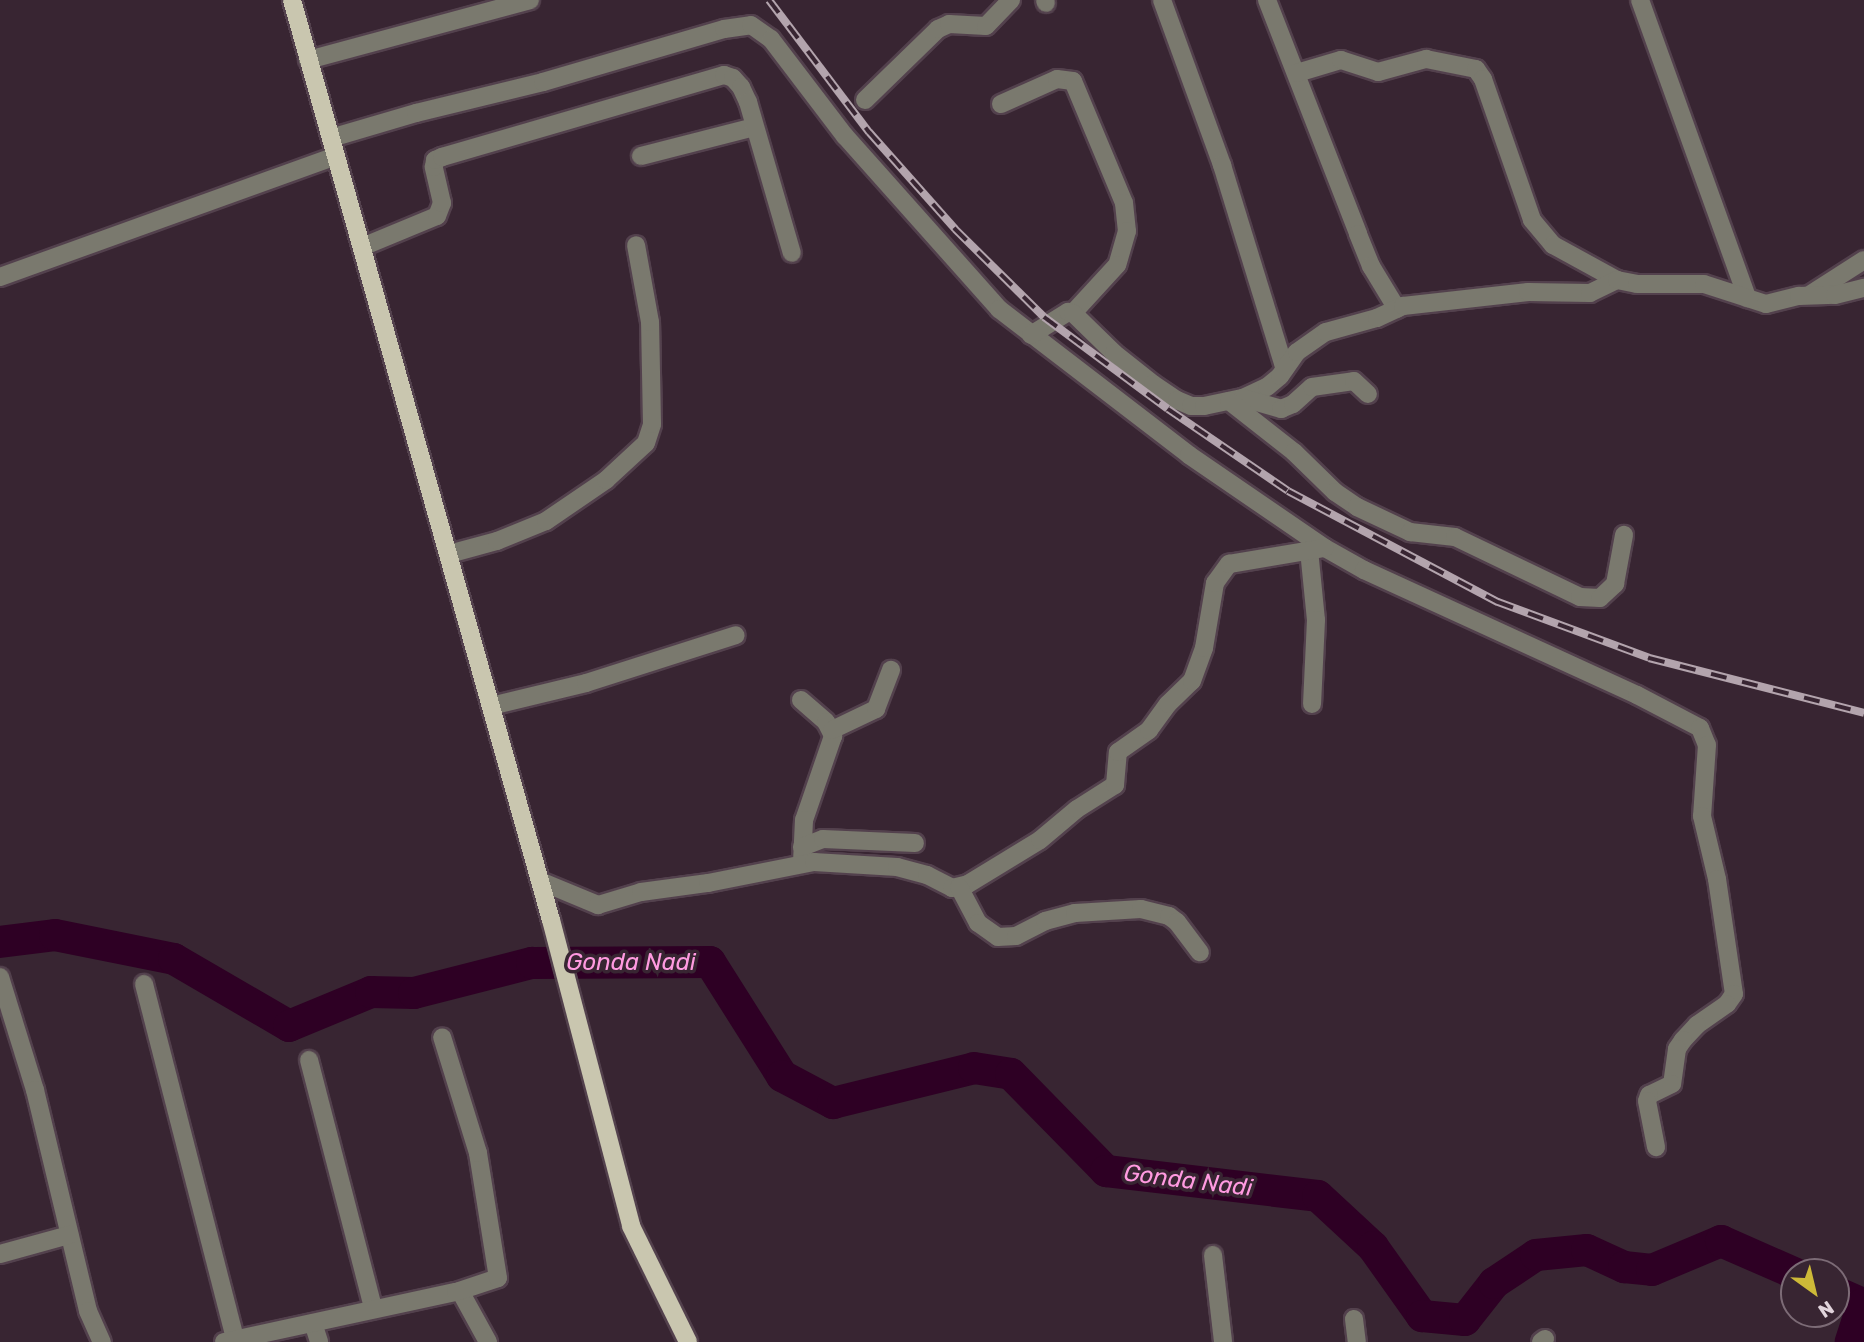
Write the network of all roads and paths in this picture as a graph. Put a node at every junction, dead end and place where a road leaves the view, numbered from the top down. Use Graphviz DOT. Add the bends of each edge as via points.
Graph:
graph roads {
  1 [pos="292,0"];
  2 [pos="530,0"];
  3 [pos="1011,0"];
  4 [pos="1162,0"];
  5 [pos="1267,0"];
  6 [pos="1640,0"];
  7 [pos="308,60"];
  8 [pos="1297,72"];
  9 [pos="866,100"];
  10 [pos="1001,104"];
  11 [pos="754,127"];
  12 [pos="334,147"];
  13 [pos="641,156"];
  14 [pos="636,245"];
  15 [pos="362,247"];
  16 [pos="792,253"];
  17 [pos="1864,260"];
  18 [pos="0,277"];
  19 [pos="1618,280"];
  20 [pos="1864,289"];
  21 [pos="1811,294"];
  22 [pos="1747,298"];
  23 [pos="1397,309"];
  24 [pos="1073,313"];
  25 [pos="1031,335"];
  26 [pos="1284,366"];
  27 [pos="1368,394"];
  28 [pos="1236,399"];
  29 [pos="1624,535"];
  30 [pos="1317,549"];
  31 [pos="449,554"];
  32 [pos="736,635"];
  33 [pos="891,670"];
  34 [pos="801,699"];
  35 [pos="1312,704"];
  36 [pos="491,706"];
  37 [pos="832,730"];
  38 [pos="915,843"];
  39 [pos="802,855"];
  40 [pos="540,881"];
  41 [pos="959,887"];
  42 [pos="1200,952"];
  43 [pos="0,978"];
  44 [pos="144,984"];
  45 [pos="442,1037"];
  46 [pos="309,1060"];
  47 [pos="1656,1147"];
  48 [pos="69,1235"];
  49 [pos="0,1254"];
  50 [pos="1213,1255"];
  51 [pos="460,1291"];
  52 [pos="373,1308"];
  53 [pos="1354,1319"];
  54 [pos="313,1323"];
  55 [pos="232,1341"];
  56 [pos="102,1342"];
  57 [pos="319,1342"];
  58 [pos="488,1342"];
  59 [pos="688,1342"];
  60 [pos="1223,1342"];
  61 [pos="1357,1342"];
  1 -- 7 [label="main road"];
  2 -- 7 [label="street"];
  3 -- 9 [label="street" via="986,26 949,24 938,29"];
  4 -- 26 [label="street" via="1222,165"];
  5 -- 8 [label="street"];
  6 -- 22 [label="street"];
  7 -- 12 [label="main road"];
  8 -- 19 [label="street" via="1341,60 1378,72 1426,60 1476,69 1532,220 1553,245"];
  8 -- 23 [label="street" via="1371,266"];
  10 -- 24 [label="street" via="1058,79 1073,81 1124,203 1127,231 1117,265"];
  11 -- 13 [label="street"];
  11 -- 15 [label="street" via="741,87 724,75 458,151 435,160 442,203 437,216"];
  11 -- 16 [label="street"];
  12 -- 15 [label="main road"];
  12 -- 18 [label="street"];
  12 -- 25 [label="street" via="416,113 751,25 771,38 845,136 967,275"];
  14 -- 31 [label="street" via="650,322 652,424 646,443 606,480 547,521"];
  15 -- 31 [label="main road"];
  17 -- 21 [label="street"];
  19 -- 22 [label="street" via="1704,284"];
  19 -- 23 [label="street" via="1590,293 1528,292"];
  20 -- 21 [label="street"];
  21 -- 22 [label="street" via="1766,304"];
  23 -- 26 [label="street" via="1326,332"];
  24 -- 25 [label="street"];
  24 -- 28 [label="street" via="1114,353 1177,400 1191,406"];
  25 -- 30 [label="street"];
  26 -- 28 [label="street" via="1274,382"];
  27 -- 28 [label="street" via="1354,381 1312,387 1281,410"];
  28 -- 29 [label="street" via="1357,508 1410,532 1455,537 1580,597 1600,598 1615,584"];
  30 -- 35 [label="street"];
  30 -- 41 [label="street" via="1229,564 1215,583 1204,648 1192,681 1149,730 1118,752 1115,785 1076,809 1040,840"];
  30 -- 47 [label="street" via="1648,700 1691,722 1705,736 1702,816 1734,994 1683,1040 1677,1049 1672,1084 1649,1095"];
  31 -- 36 [label="main road"];
  32 -- 36 [label="street"];
  33 -- 37 [label="street" via="876,709"];
  34 -- 37 [label="street"];
  36 -- 40 [label="main road"];
  37 -- 39 [label="street" via="804,820"];
  38 -- 39 [label="street" via="823,839 811,841"];
  39 -- 40 [label="street" via="708,883 641,892 603,905"];
  39 -- 41 [label="street" via="897,867"];
  40 -- 59 [label="main road" via="631,1226"];
  41 -- 42 [label="street" via="978,923 999,937 1016,936 1045,921 1076,914 1141,909 1169,916"];
  43 -- 48 [label="street" via="35,1090"];
  44 -- 55 [label="street"];
  45 -- 51 [label="street" via="478,1153 498,1271 494,1282"];
  46 -- 52 [label="street"];
  48 -- 49 [label="street"];
  48 -- 56 [label="street" via="88,1311"];
  50 -- 60 [label="street"];
  51 -- 52 [label="street"];
  51 -- 58 [label="street"];
  52 -- 54 [label="street"];
  53 -- 61 [label="street"];
  54 -- 55 [label="street"];
  54 -- 57 [label="street"];
}
